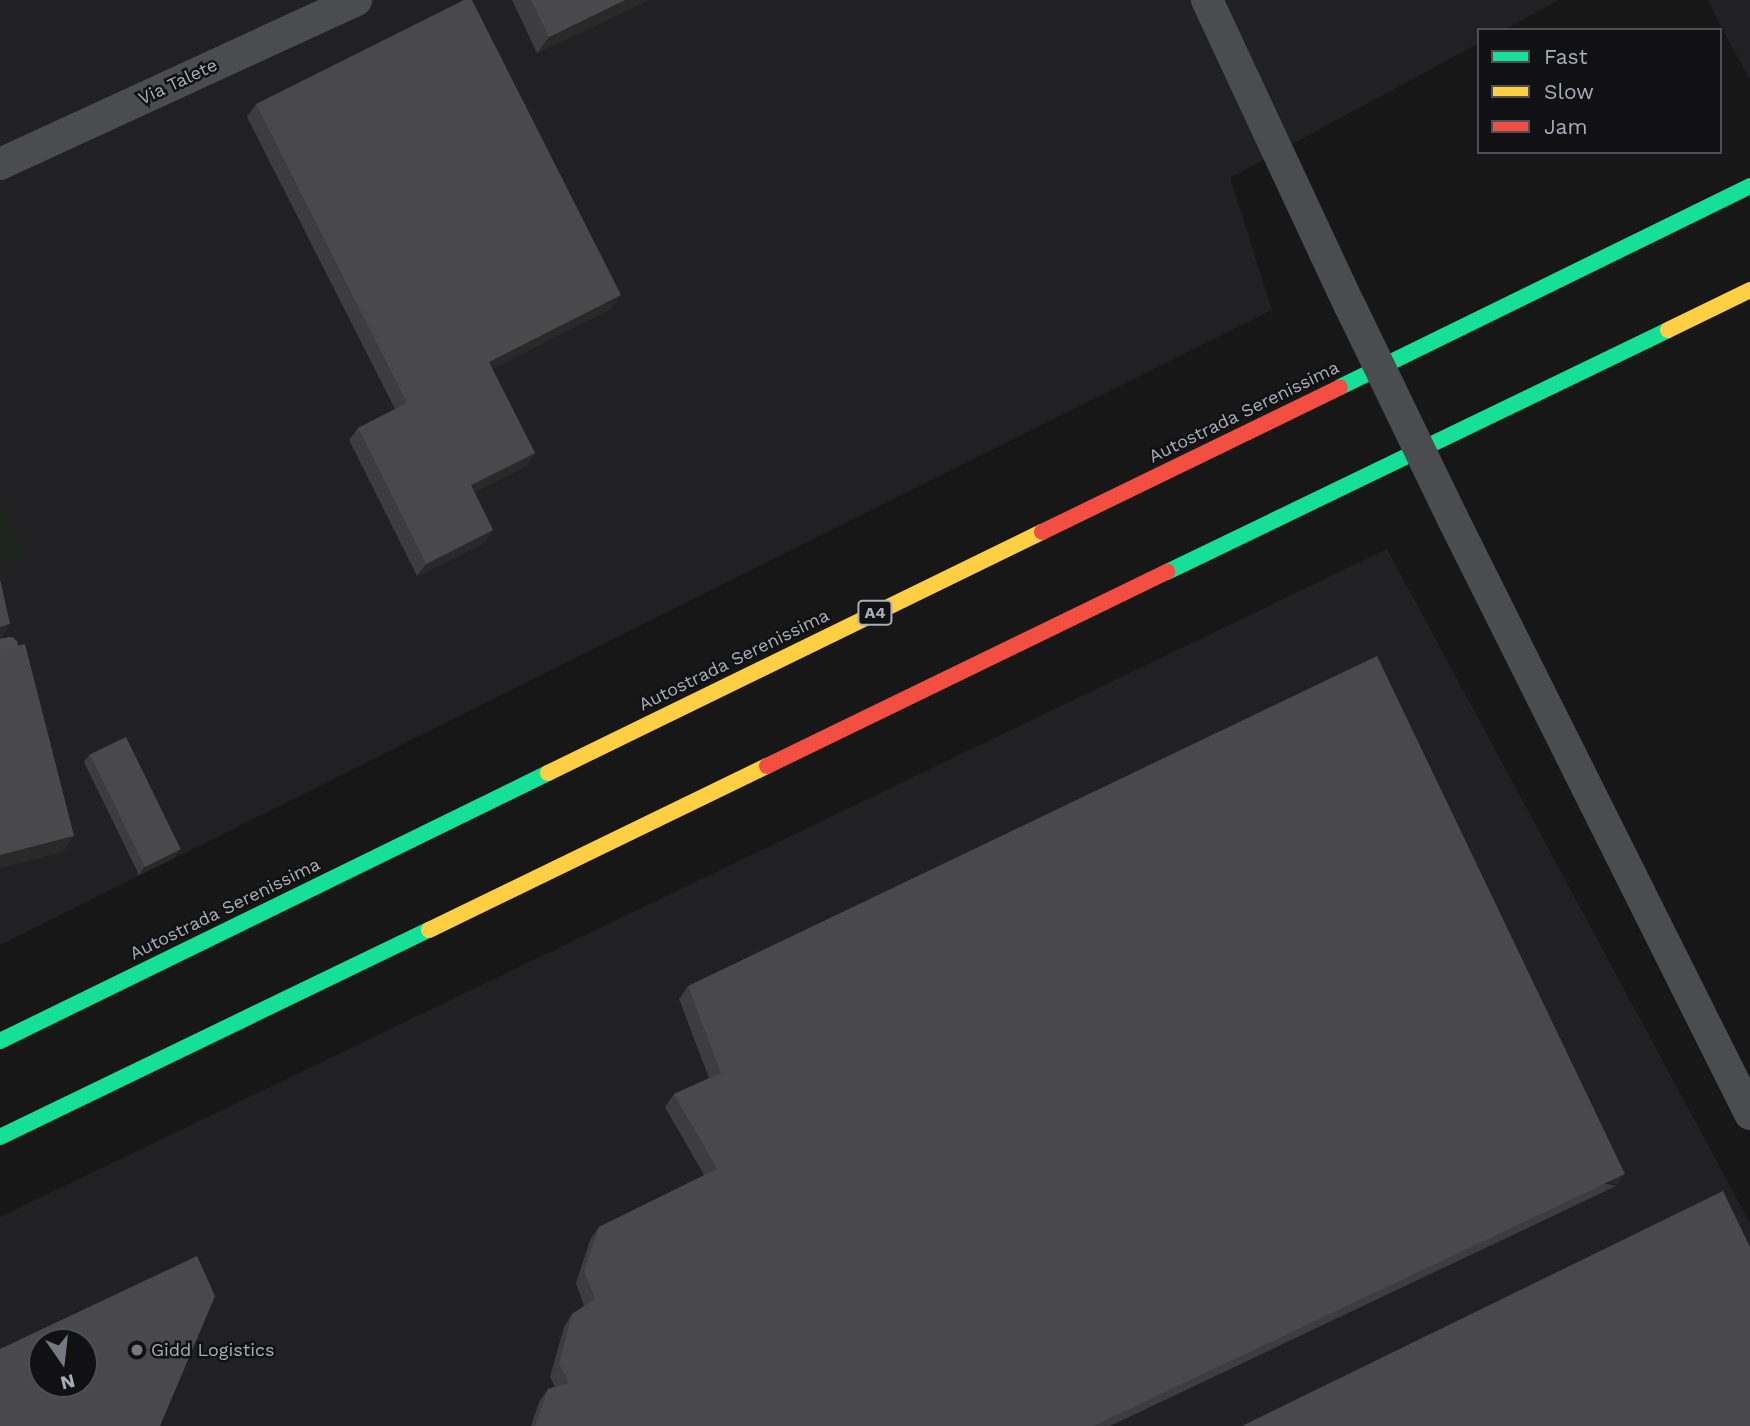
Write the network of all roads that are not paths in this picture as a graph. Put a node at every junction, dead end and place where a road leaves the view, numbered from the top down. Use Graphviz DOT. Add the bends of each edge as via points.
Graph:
graph roads {
  1 [pos="356,0"];
  2 [pos="1207,0"];
  3 [pos="0,164"];
  4 [pos="1750,186"];
  5 [pos="1750,290"];
  6 [pos="0,1041"];
  7 [pos="1750,1114"];
  8 [pos="0,1137"];
  1 -- 3 [label="street, Via Talete"];
  2 -- 7 [label="street, bridge" via="1452,519"];
  4 -- 6 [label="highway, Autostrada Serenissima / A4"];
  5 -- 8 [label="highway"];
}
